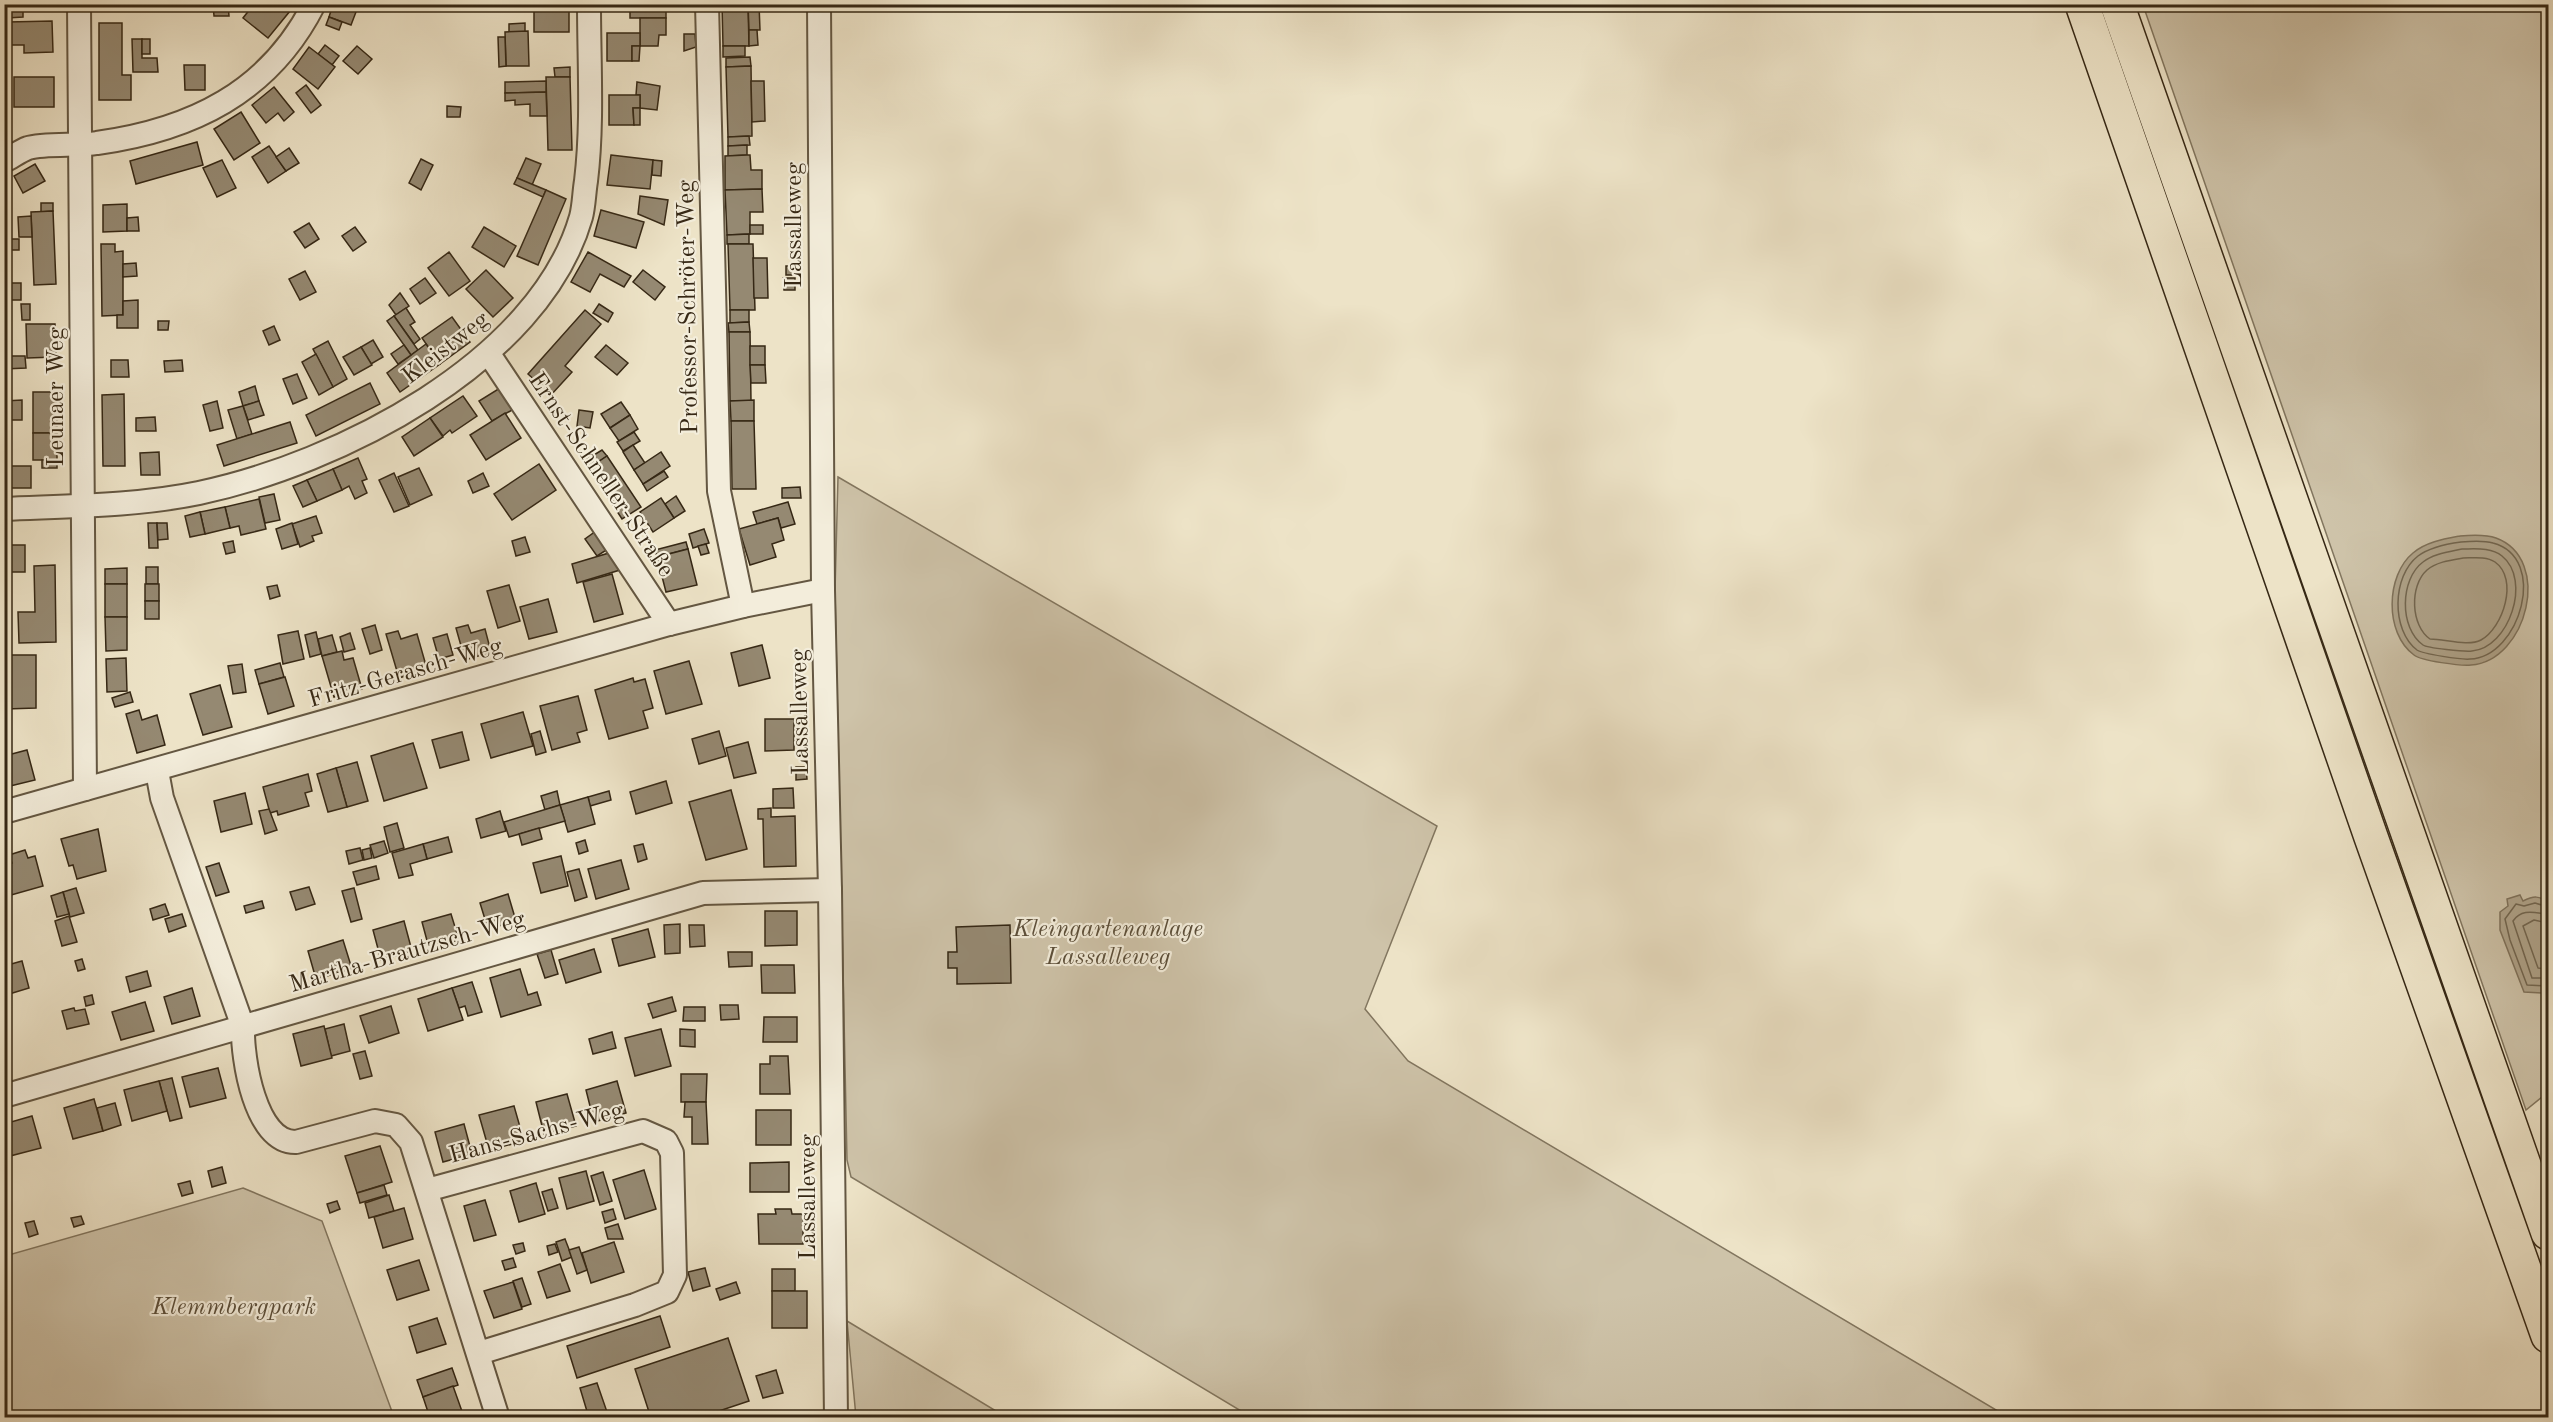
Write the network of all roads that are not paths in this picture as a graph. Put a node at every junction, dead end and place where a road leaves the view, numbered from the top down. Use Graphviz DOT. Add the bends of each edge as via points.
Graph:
graph roads {
  1 [pos="79,4"];
  2 [pos="314,4"];
  3 [pos="589,4"];
  4 [pos="707,4"];
  5 [pos="819,4"];
  6 [pos="2082,4"];
  7 [pos="2117,4"];
  8 [pos="80,146"];
  9 [pos="4,161"];
  10 [pos="489,354"];
  11 [pos="83,506"];
  12 [pos="4,509"];
  13 [pos="823,590"];
  14 [pos="743,606"];
  15 [pos="669,624"];
  16 [pos="157,771"];
  17 [pos="85,789"];
  18 [pos="4,812"];
  19 [pos="830,890"];
  20 [pos="243,1026"];
  21 [pos="4,1096"];
  22 [pos="427,1190"];
  23 [pos="2548,1233"];
  24 [pos="2548,1336"];
  25 [pos="479,1353"];
  26 [pos="498,1418"];
  27 [pos="836,1418"];
  1 -- 8 [label="street, Leunaer Weg"];
  2 -- 8 [label="street" via="288,47 233,97 163,130"];
  3 -- 10 [label="street, Kleistweg" via="589,156 581,216 565,258 537,300"];
  4 -- 14 [label="street, Professor-Schröter-Weg" via="719,491"];
  5 -- 13 [label="street, Lassalleweg"];
  6 -- 24 [label="highway"];
  7 -- 23 [label="highway"];
  8 -- 9 [label="street" via="30,147"];
  8 -- 11 [label="street, Leunaer Weg"];
  10 -- 11 [label="street, Kleistweg" via="404,413 326,452 198,493"];
  10 -- 15 [label="street, Ernst-Schneller-Straße"];
  11 -- 12 [label="street, Kleistweg"];
  11 -- 17 [label="street, Leunaer Weg"];
  13 -- 14 [label="street, Fritz-Gerasch-Weg"];
  13 -- 19 [label="street, Lassalleweg"];
  14 -- 15 [label="street, Fritz-Gerasch-Weg"];
  15 -- 16 [label="street, Fritz-Gerasch-Weg"];
  16 -- 17 [label="street, Fritz-Gerasch-Weg"];
  16 -- 20 [label="street, Hans-Sachs-Weg" via="162,798"];
  17 -- 18 [label="street, Fritz-Gerasch-Weg"];
  19 -- 20 [label="street, Martha-Brautzsch-Weg" via="703,893"];
  19 -- 27 [label="street, Lassalleweg"];
  20 -- 21 [label="street, Martha-Brautzsch-Weg"];
  20 -- 22 [label="street, Hans-Sachs-Weg" via="242,1052 269,1130 287,1142 296,1142 375,1121 396,1125 411,1142"];
  22 -- 25 [label="street, Hans-Sachs-Weg"];
  22 -- 25 [label="street, Hans-Sachs-Weg" via="643,1131 666,1141 672,1153 675,1275 667,1292"];
  25 -- 26 [label="street, Hans-Sachs-Weg"];
}
